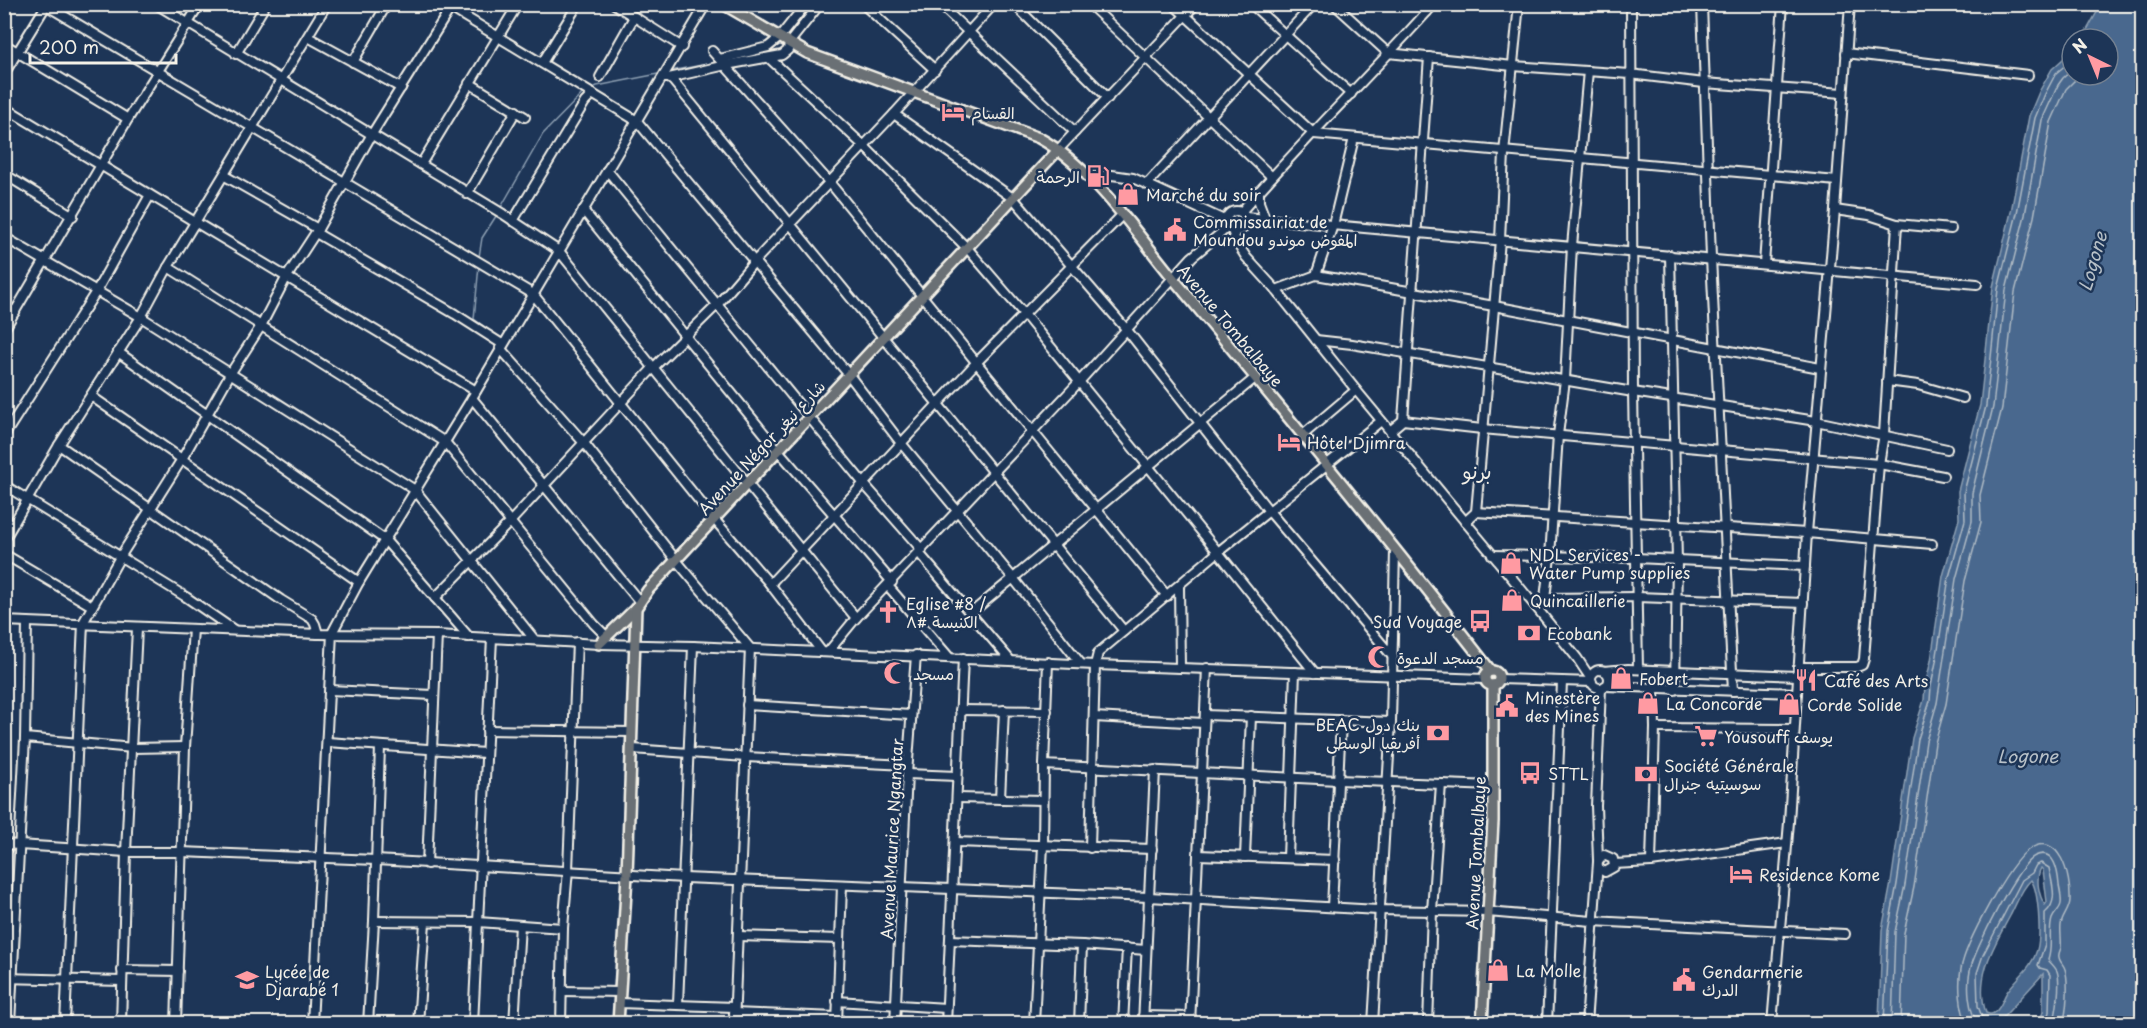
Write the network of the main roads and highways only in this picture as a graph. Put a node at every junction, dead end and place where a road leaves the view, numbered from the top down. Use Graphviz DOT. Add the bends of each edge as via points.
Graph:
graph roads {
  1 [pos="723,4"];
  2 [pos="1059,150"];
  3 [pos="638,604"];
  4 [pos="599,644"];
  5 [pos="618,1023"];
  6 [pos="1482,1023"];
  1 -- 2 [label="main road, Avenue Tombalbaye" via="825,61 1039,138"];
  2 -- 3 [label="main road, Avenue Négor شارع نيغر" via="777,449"];
  2 -- 6 [label="main road, Avenue Tombalbaye" via="1122,215 1303,435 1492,679 1494,786"];
  3 -- 4 [label="main road, Avenue Négor شارع نيغر"];
  3 -- 5 [label="main road"];
}
